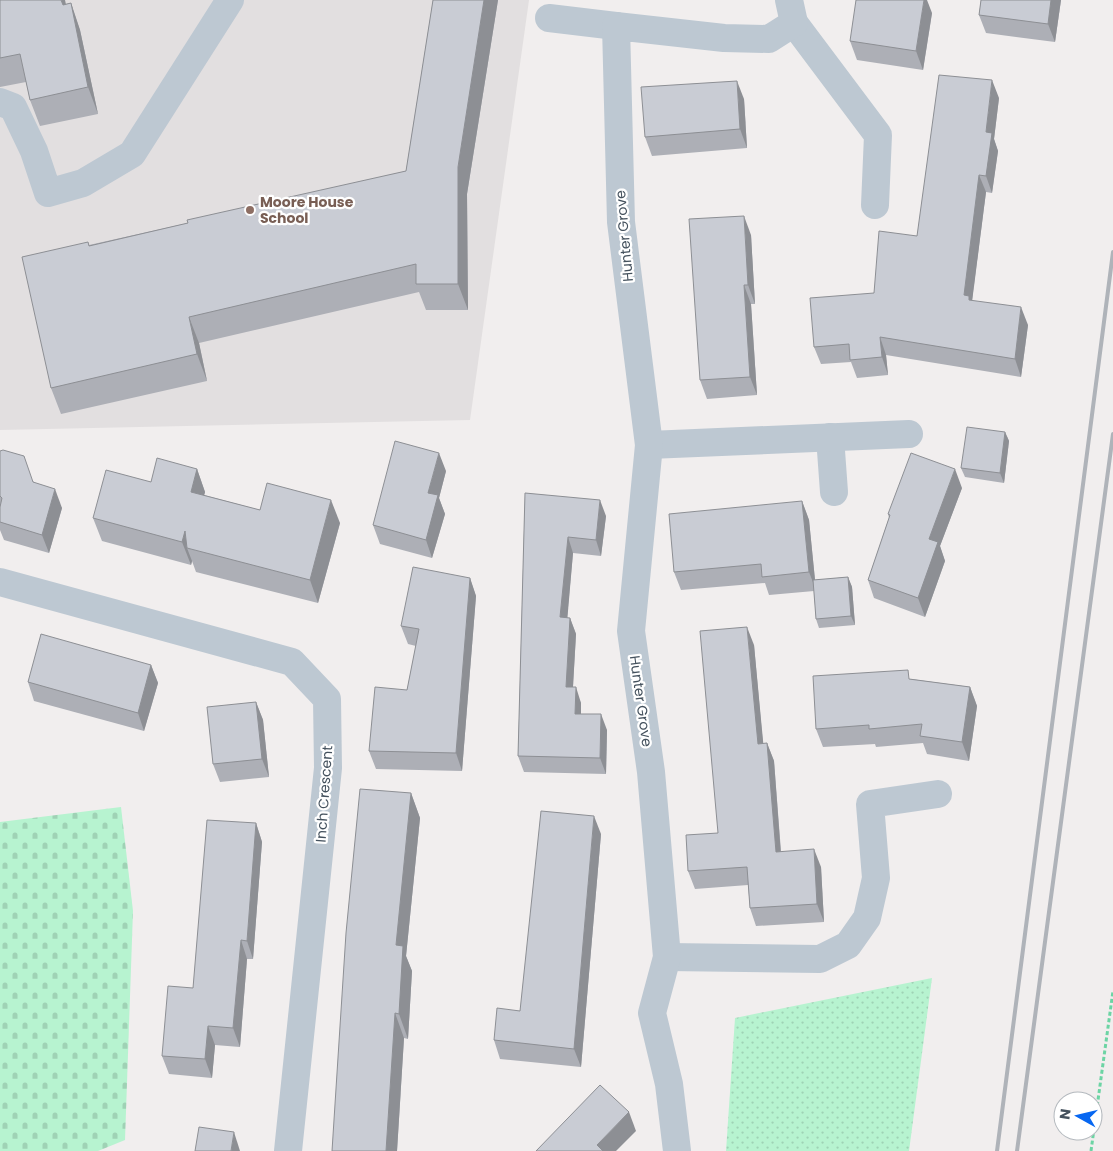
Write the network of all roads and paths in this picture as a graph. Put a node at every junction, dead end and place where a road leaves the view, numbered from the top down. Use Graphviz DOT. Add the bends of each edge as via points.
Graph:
graph roads {
  1 [pos="230,0"];
  2 [pos="792,12"];
  3 [pos="549,18"];
  4 [pos="616,26"];
  5 [pos="0,102"];
  6 [pos="875,205"];
  7 [pos="910,434"];
  8 [pos="830,437"];
  9 [pos="649,445"];
  10 [pos="834,492"];
  11 [pos="0,582"];
  12 [pos="938,794"];
  13 [pos="667,957"];
  14 [pos="1113,991"];
  15 [pos="288,1151"];
  16 [pos="677,1151"];
  17 [pos="1090,1151"];
  1 -- 5 [label="street" via="132,154 83,184 48,193 34,151 13,107"];
  2 -- 4 [label="street" via="769,39 724,38"];
  2 -- 6 [label="street" via="878,135"];
  3 -- 4 [label="street"];
  4 -- 9 [label="street, Hunter Grove" via="621,222"];
  7 -- 8 [label="street"];
  8 -- 9 [label="street"];
  8 -- 10 [label="street"];
  9 -- 13 [label="street, Hunter Grove" via="630,631 651,772"];
  11 -- 15 [label="street, Inch Crescent" via="292,662 327,699 328,768"];
  12 -- 13 [label="street" via="870,804 876,878 867,918 848,945 820,958"];
  13 -- 16 [label="street, Hunter Grove" via="652,1013 669,1084"];
  14 -- 17 [label="path"];
}
